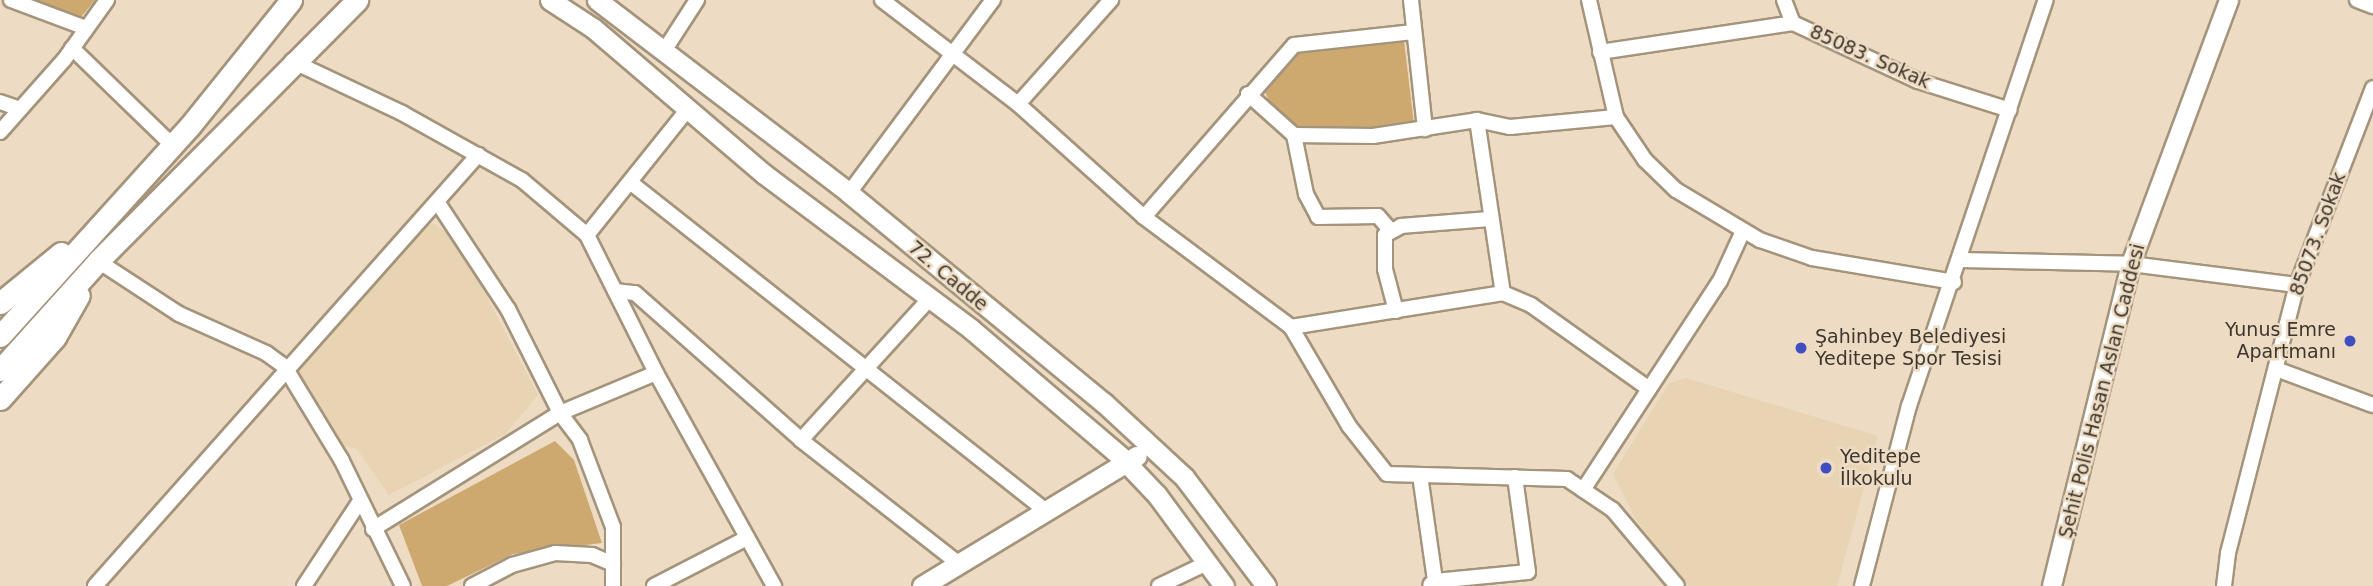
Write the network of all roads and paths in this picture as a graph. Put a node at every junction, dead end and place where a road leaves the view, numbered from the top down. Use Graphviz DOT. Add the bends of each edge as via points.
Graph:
graph roads {
  1 [pos="11,0"];
  2 [pos="107,0"];
  3 [pos="291,0"];
  4 [pos="357,0"];
  5 [pos="550,0"];
  6 [pos="597,0"];
  7 [pos="697,0"];
  8 [pos="882,0"];
  9 [pos="993,0"];
  10 [pos="1111,0"];
  11 [pos="1411,0"];
  12 [pos="1589,0"];
  13 [pos="1784,0"];
  14 [pos="2046,0"];
  15 [pos="2229,0"];
  16 [pos="2357,0"];
  17 [pos="2373,6"];
  18 [pos="1793,23"];
  19 [pos="86,28"];
  20 [pos="1413,32"];
  21 [pos="72,48"];
  22 [pos="664,51"];
  23 [pos="1600,52"];
  24 [pos="950,55"];
  25 [pos="292,61"];
  26 [pos="2373,88"];
  27 [pos="1248,94"];
  28 [pos="0,102"];
  29 [pos="1018,104"];
  30 [pos="20,109"];
  31 [pos="688,109"];
  32 [pos="2010,110"];
  33 [pos="1616,117"];
  34 [pos="1476,120"];
  35 [pos="2367,123"];
  36 [pos="1425,129"];
  37 [pos="0,132"];
  38 [pos="1294,135"];
  39 [pos="172,145"];
  40 [pos="478,155"];
  41 [pos="630,181"];
  42 [pos="849,193"];
  43 [pos="438,203"];
  44 [pos="114,210"];
  45 [pos="1144,217"];
  46 [pos="1489,219"];
  47 [pos="1391,231"];
  48 [pos="1744,231"];
  49 [pos="587,235"];
  50 [pos="1961,260"];
  51 [pos="98,261"];
  52 [pos="2131,264"];
  53 [pos="1954,282"];
  54 [pos="2297,285"];
  55 [pos="615,291"];
  56 [pos="1503,293"];
  57 [pos="930,298"];
  58 [pos="0,303"];
  59 [pos="1396,310"];
  60 [pos="1291,327"];
  61 [pos="0,336"];
  62 [pos="285,367"];
  63 [pos="2276,369"];
  64 [pos="0,370"];
  65 [pos="867,372"];
  66 [pos="656,373"];
  67 [pos="1649,389"];
  68 [pos="0,399"];
  69 [pos="2373,405"];
  70 [pos="560,414"];
  71 [pos="801,440"];
  72 [pos="1153,447"];
  73 [pos="1126,463"];
  74 [pos="1419,475"];
  75 [pos="1515,477"];
  76 [pos="1583,490"];
  77 [pos="360,501"];
  78 [pos="1046,511"];
  79 [pos="373,529"];
  80 [pos="747,538"];
  81 [pos="1207,563"];
  82 [pos="613,564"];
  83 [pos="959,564"];
  84 [pos="1431,584"];
  85 [pos="95,586"];
  86 [pos="304,586"];
  87 [pos="403,586"];
  88 [pos="472,586"];
  89 [pos="613,586"];
  90 [pos="654,586"];
  91 [pos="774,586"];
  92 [pos="922,586"];
  93 [pos="1159,586"];
  94 [pos="1224,586"];
  95 [pos="1266,586"];
  96 [pos="1677,586"];
  97 [pos="1862,586"];
  98 [pos="2052,586"];
  99 [pos="2224,586"];
  1 -- 19 [label="street"];
  2 -- 19 [label="street"];
  3 -- 39 [label="main road"];
  4 -- 25 [label="main road"];
  5 -- 31 [label="main road" via="593,28"];
  6 -- 22 [label="main road, 72. Cadde"];
  7 -- 22 [label="street"];
  8 -- 24 [label="street"];
  9 -- 24 [label="street"];
  10 -- 29 [label="street"];
  11 -- 20 [label="street"];
  12 -- 23 [label="street"];
  13 -- 18 [label="street, 85083. Sokak"];
  14 -- 32 [label="street"];
  15 -- 52 [label="street, Şehit Polis Hasan Aslan Caddesi"];
  16 -- 17 [label="street"];
  18 -- 23 [label="street"];
  18 -- 32 [label="street, 85083. Sokak" via="1918,82"];
  19 -- 21 [label="street"];
  20 -- 27 [label="street" via="1294,45"];
  20 -- 36 [label="street"];
  21 -- 30 [label="street"];
  21 -- 39 [label="street"];
  22 -- 42 [label="main road, 72. Cadde"];
  23 -- 33 [label="street"];
  24 -- 29 [label="street"];
  24 -- 42 [label="street"];
  25 -- 40 [label="street"];
  25 -- 51 [label="main road"];
  26 -- 35 [label="street, 85073. Sokak"];
  27 -- 38 [label="street"];
  27 -- 45 [label="street"];
  28 -- 30 [label="street"];
  29 -- 45 [label="street"];
  30 -- 37 [label="street"];
  31 -- 41 [label="street"];
  31 -- 57 [label="main road" via="764,174"];
  32 -- 50 [label="street"];
  33 -- 34 [label="street" via="1510,127"];
  33 -- 48 [label="street" via="1644,160 1676,190"];
  34 -- 36 [label="street"];
  34 -- 46 [label="street"];
  35 -- 54 [label="street, 85073. Sokak"];
  36 -- 38 [label="street" via="1373,136"];
  38 -- 47 [label="street" via="1306,194 1318,217 1378,216"];
  39 -- 44 [label="main road"];
  40 -- 43 [label="street"];
  40 -- 49 [label="street" via="522,180"];
  41 -- 49 [label="street"];
  41 -- 65 [label="street"];
  42 -- 72 [label="main road, 72. Cadde"];
  43 -- 62 [label="street"];
  43 -- 70 [label="street" via="508,309"];
  44 -- 58 [label="main road"];
  44 -- 61 [label="main road"];
  45 -- 60 [label="street"];
  46 -- 47 [label="street" via="1401,226"];
  46 -- 56 [label="street"];
  47 -- 59 [label="street" via="1384,236 1385,269"];
  48 -- 53 [label="street" via="1812,258"];
  48 -- 67 [label="street" via="1720,281"];
  49 -- 55 [label="street"];
  50 -- 52 [label="street"];
  50 -- 53 [label="street"];
  51 -- 62 [label="street" via="180,314 266,353"];
  51 -- 64 [label="main road"];
  51 -- 68 [label="main road" via="55,337"];
  52 -- 54 [label="street"];
  52 -- 98 [label="street, Şehit Polis Hasan Aslan Caddesi"];
  53 -- 97 [label="street" via="1909,406"];
  54 -- 63 [label="street, 85073. Sokak"];
  55 -- 66 [label="street"];
  55 -- 71 [label="street" via="635,293"];
  56 -- 59 [label="street"];
  56 -- 67 [label="street" via="1531,305"];
  57 -- 65 [label="street"];
  57 -- 73 [label="main road"];
  59 -- 60 [label="street"];
  60 -- 74 [label="street" via="1349,426 1387,474"];
  62 -- 77 [label="street" via="341,459"];
  62 -- 85 [label="street"];
  63 -- 69 [label="street"];
  63 -- 99 [label="street, 85073. Sokak" via="2228,553"];
  65 -- 71 [label="street"];
  65 -- 78 [label="street"];
  66 -- 70 [label="street"];
  66 -- 80 [label="street"];
  67 -- 76 [label="street"];
  70 -- 79 [label="street"];
  70 -- 82 [label="street" via="580,440 613,527"];
  71 -- 83 [label="street"];
  72 -- 73 [label="main road"];
  72 -- 95 [label="main road, 72. Cadde" via="1184,477"];
  73 -- 78 [label="main road"];
  73 -- 81 [label="main road" via="1157,495"];
  74 -- 75 [label="street"];
  74 -- 84 [label="street"];
  75 -- 76 [label="street" via="1567,479"];
  75 -- 84 [label="street" via="1528,572"];
  76 -- 96 [label="street" via="1613,510"];
  77 -- 79 [label="street"];
  77 -- 86 [label="street"];
  78 -- 83 [label="main road"];
  79 -- 87 [label="street"];
  80 -- 90 [label="street"];
  80 -- 91 [label="street"];
  81 -- 93 [label="street"];
  81 -- 94 [label="main road"];
  82 -- 88 [label="street" via="592,555 555,553 512,565"];
  82 -- 89 [label="street"];
  83 -- 92 [label="main road"];
}
